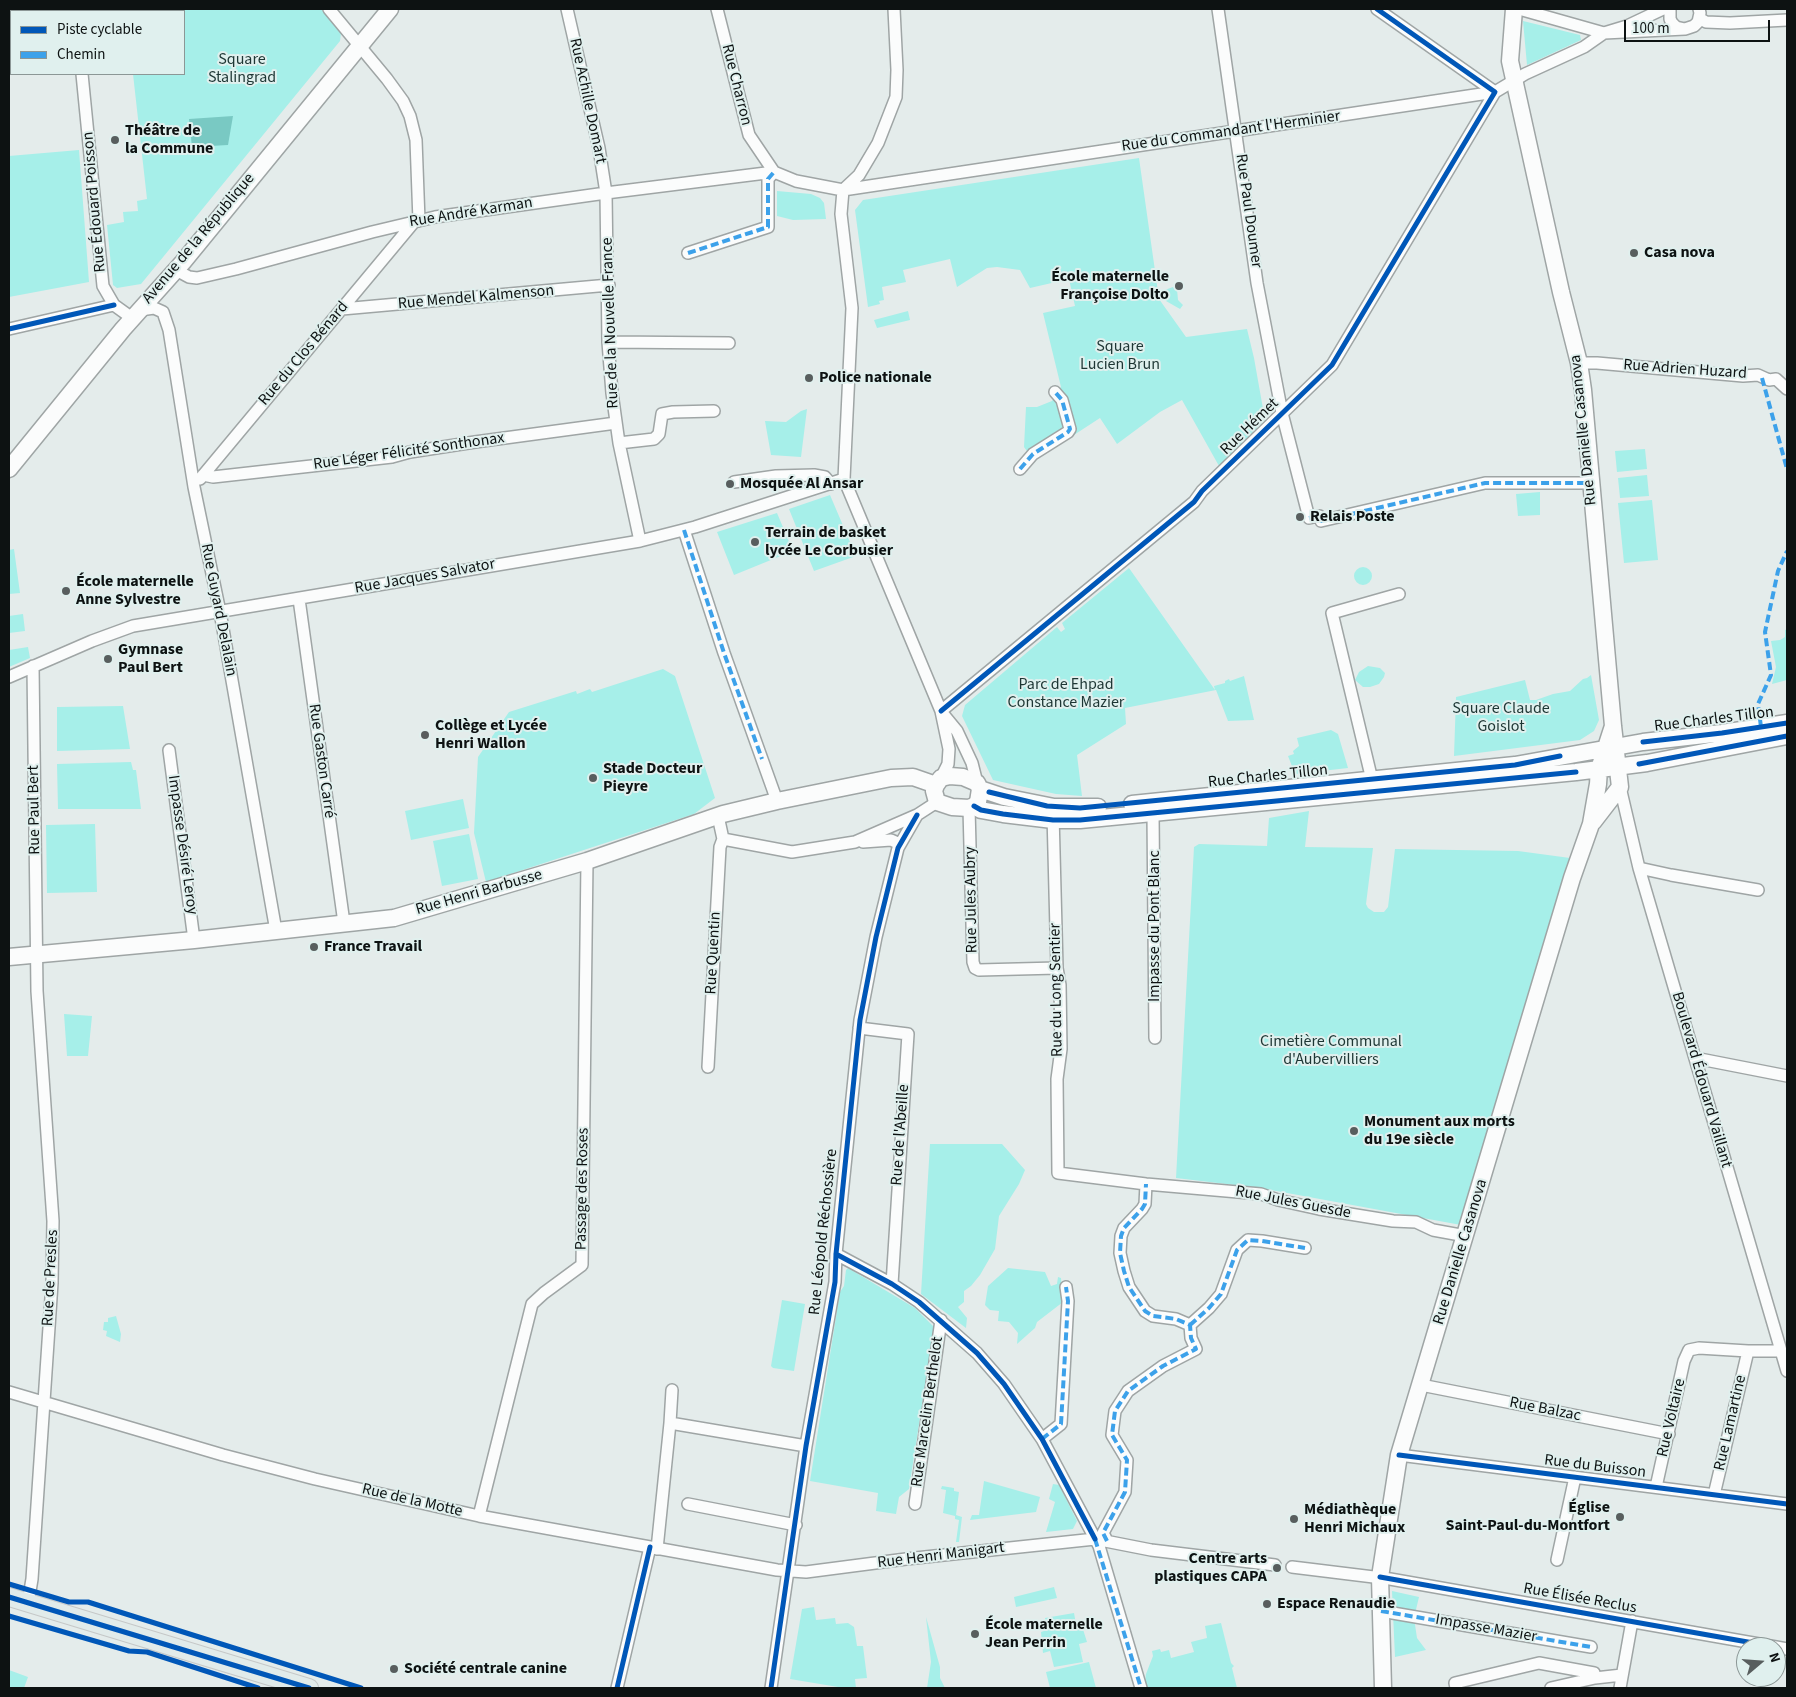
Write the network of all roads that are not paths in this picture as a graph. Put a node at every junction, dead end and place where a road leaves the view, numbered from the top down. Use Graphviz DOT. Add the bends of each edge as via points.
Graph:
graph roads {
  1 [pos="329,9"];
  2 [pos="390,9"];
  3 [pos="567,9"];
  4 [pos="717,9"];
  5 [pos="894,9"];
  6 [pos="1218,9"];
  7 [pos="1378,9"];
  8 [pos="1514,9"];
  9 [pos="1519,9"];
  10 [pos="1663,9"];
  11 [pos="1670,9"];
  12 [pos="1699,13"];
  13 [pos="1787,20"];
  14 [pos="1685,29"];
  15 [pos="1604,33"];
  16 [pos="360,44"];
  17 [pos="82,75"];
  18 [pos="1514,80"];
  19 [pos="1495,92"];
  20 [pos="1237,131"];
  21 [pos="774,172"];
  22 [pos="843,190"];
  23 [pos="606,193"];
  24 [pos="417,221"];
  25 [pos="688,253"];
  26 [pos="176,270"];
  27 [pos="609,285"];
  28 [pos="114,306"];
  29 [pos="342,309"];
  30 [pos="136,314"];
  31 [pos="9,329"];
  32 [pos="608,342"];
  33 [pos="729,343"];
  34 [pos="1579,363"];
  35 [pos="1787,388"];
  36 [pos="1055,392"];
  37 [pos="714,411"];
  38 [pos="1282,413"];
  39 [pos="616,423"];
  40 [pos="619,444"];
  41 [pos="9,469"];
  42 [pos="1020,470"];
  43 [pos="203,475"];
  44 [pos="844,479"];
  45 [pos="734,482"];
  46 [pos="1591,483"];
  47 [pos="830,484"];
  48 [pos="194,487"];
  49 [pos="684,530"];
  50 [pos="640,541"];
  51 [pos="1399,594"];
  52 [pos="299,599"];
  53 [pos="220,612"];
  54 [pos="33,666"];
  55 [pos="9,677"];
  56 [pos="941,711"];
  57 [pos="1787,723"];
  58 [pos="1787,736"];
  59 [pos="1610,748"];
  60 [pos="169,750"];
  61 [pos="1618,767"];
  62 [pos="1598,769"];
  63 [pos="1372,780"];
  64 [pos="938,781"];
  65 [pos="979,786"];
  66 [pos="1620,787"];
  67 [pos="777,801"];
  68 [pos="936,802"];
  69 [pos="972,807"];
  70 [pos="1153,813"];
  71 [pos="1053,814"];
  72 [pos="917,815"];
  73 [pos="718,816"];
  74 [pos="1591,824"];
  75 [pos="723,839"];
  76 [pos="855,842"];
  77 [pos="900,844"];
  78 [pos="588,861"];
  79 [pos="1639,868"];
  80 [pos="1758,890"];
  81 [pos="344,923"];
  82 [pos="276,931"];
  83 [pos="194,940"];
  84 [pos="37,954"];
  85 [pos="9,956"];
  86 [pos="1057,968"];
  87 [pos="859,1028"];
  88 [pos="1156,1038"];
  89 [pos="1695,1058"];
  90 [pos="708,1066"];
  91 [pos="1787,1076"];
  92 [pos="1058,1173"];
  93 [pos="1146,1184"];
  94 [pos="1466,1236"];
  95 [pos="1305,1248"];
  96 [pos="836,1254"];
  97 [pos="892,1284"];
  98 [pos="1066,1287"];
  99 [pos="940,1320"];
  100 [pos="1190,1325"];
  101 [pos="1748,1351"];
  102 [pos="1781,1351"];
  103 [pos="1787,1372"];
  104 [pos="1421,1385"];
  105 [pos="672,1390"];
  106 [pos="9,1392"];
  107 [pos="43,1402"];
  108 [pos="670,1423"];
  109 [pos="1669,1434"];
  110 [pos="1042,1439"];
  111 [pos="806,1446"];
  112 [pos="1399,1455"];
  113 [pos="1575,1477"];
  114 [pos="1656,1487"];
  115 [pos="1714,1495"];
  116 [pos="688,1504"];
  117 [pos="915,1504"];
  118 [pos="1787,1504"];
  119 [pos="479,1516"];
  120 [pos="796,1525"];
  121 [pos="1101,1540"];
  122 [pos="654,1548"];
  123 [pos="1557,1560"];
  124 [pos="1275,1565"];
  125 [pos="1292,1567"];
  126 [pos="788,1571"];
  127 [pos="1380,1577"];
  128 [pos="9,1597"];
  129 [pos="28,1603"];
  130 [pos="1381,1610"];
  131 [pos="1632,1621"];
  132 [pos="1736,1640"];
  133 [pos="1591,1648"];
  134 [pos="1622,1675"];
  135 [pos="1595,1678"];
  136 [pos="309,1688"];
  137 [pos="617,1688"];
  138 [pos="771,1688"];
  139 [pos="1141,1688"];
  140 [pos="1383,1688"];
  141 [pos="1456,1688"];
  142 [pos="1551,1688"];
  143 [pos="1620,1688"];
  1 -- 16 [label="street"];
  2 -- 16 [label="street, Avenue de la République"];
  3 -- 23 [label="street, Rue Achille Domart"];
  4 -- 21 [label="street, Rue Charron" via="749,135"];
  5 -- 22 [label="street" via="896,97 878,143 859,174"];
  6 -- 20 [label="street, Rue Paul Doumer"];
  7 -- 19 [label="street"];
  8 -- 18 [label="street, Rue Danielle Casanova" via="1510,60"];
  9 -- 15 [label="street"];
  10 -- 15 [label="street"];
  11 -- 14 [label="street" via="1672,23"];
  12 -- 13 [label="street" via="1706,22"];
  12 -- 14 [label="street" via="1694,26"];
  14 -- 15 [label="street"];
  15 -- 18 [label="street, Rue du Commandant l'Herminier" via="1584,47"];
  16 -- 24 [label="street" via="403,101 410,116 416,140"];
  16 -- 26 [label="street, Avenue de la République"];
  17 -- 28 [label="street, Rue Édouard Poisson" via="102,286"];
  18 -- 19 [label="street, Rue du Commandant l'Herminier"];
  18 -- 34 [label="street, Rue Danielle Casanova"];
  19 -- 20 [label="street, Rue du Commandant l'Herminier"];
  19 -- 38 [label="street, Rue Hémet" via="1332,365"];
  20 -- 22 [label="street, Rue du Commandant l'Herminier"];
  20 -- 38 [label="street, Rue Paul Doumer" via="1257,283"];
  21 -- 22 [label="street"];
  21 -- 23 [label="street, Rue André Karman"];
  21 -- 25 [label="street" via="768,179 768,227"];
  22 -- 44 [label="street" via="841,214 852,308"];
  23 -- 24 [label="street, Rue André Karman"];
  23 -- 27 [label="street, Rue de la Nouvelle France"];
  24 -- 26 [label="street, Rue André Karman" via="197,278"];
  24 -- 29 [label="street, Rue du Clos Bénard"];
  26 -- 30 [label="street, Avenue de la République"];
  27 -- 29 [label="street, Rue Mendel Kalmenson"];
  27 -- 32 [label="street, Rue de la Nouvelle France"];
  28 -- 30 [label="street, Rue Édouard Poisson"];
  28 -- 31 [label="street"];
  29 -- 43 [label="street, Rue du Clos Bénard"];
  30 -- 41 [label="street, Avenue de la République"];
  30 -- 48 [label="street, Rue Guyard Delalain" via="154,308 163,312 169,330"];
  32 -- 33 [label="street"];
  32 -- 39 [label="street, Rue de la Nouvelle France"];
  34 -- 35 [label="street, Rue Adrien Huzard" via="1758,375 1776,379"];
  34 -- 46 [label="street, Rue Danielle Casanova"];
  36 -- 42 [label="street" via="1062,400 1070,428 1033,454"];
  37 -- 40 [label="street" via="662,414 659,434 654,439"];
  38 -- 46 [label="street, Rue Paul Doumer" via="1309,518 1319,516 1320,521 1485,483"];
  38 -- 56 [label="street, Rue Hémet" via="1194,502"];
  39 -- 40 [label="street, Rue de la Nouvelle France"];
  39 -- 43 [label="street, Rue Léger Félicité Sonthonax" via="392,457 213,477"];
  40 -- 50 [label="street, Rue de la Nouvelle France"];
  43 -- 48 [label="street, Rue du Clos Bénard"];
  44 -- 47 [label="street, Rue Jacques Salvator"];
  44 -- 56 [label="street"];
  45 -- 47 [label="street" via="814,475 825,477"];
  46 -- 59 [label="street, Rue Danielle Casanova" via="1613,726"];
  47 -- 49 [label="street, Rue Jacques Salvator"];
  48 -- 53 [label="street, Rue Guyard Delalain"];
  49 -- 50 [label="street, Rue Jacques Salvator"];
  49 -- 67 [label="street"];
  50 -- 52 [label="street, Rue Jacques Salvator"];
  51 -- 63 [label="street" via="1332,613"];
  52 -- 53 [label="street, Rue Jacques Salvator"];
  52 -- 81 [label="street, Rue Gaston Carré"];
  53 -- 54 [label="street, Rue Jacques Salvator" via="133,626"];
  53 -- 82 [label="street, Rue Guyard Delalain"];
  54 -- 55 [label="street, Rue Jacques Salvator"];
  54 -- 84 [label="street, Rue Paul Bert"];
  56 -- 64 [label="street" via="949,749 948,764"];
  56 -- 65 [label="street" via="957,731"];
  57 -- 59 [label="street, Rue Charles Tillon"];
  58 -- 61 [label="street, Rue Charles Tillon"];
  59 -- 61 [label="street, Rue Danielle Casanova"];
  59 -- 62 [label="street, Rue Danielle Casanova"];
  59 -- 63 [label="street, Rue Charles Tillon" via="1515,764"];
  60 -- 83 [label="street, Impasse Désiré Leroy"];
  61 -- 62 [label="street, Rue Charles Tillon"];
  61 -- 66 [label="street, Rue Danielle Casanova"];
  62 -- 70 [label="street, Rue Charles Tillon"];
  62 -- 74 [label="street, Rue Danielle Casanova"];
  63 -- 71 [label="street, Rue Charles Tillon" via="1080,808"];
  64 -- 65 [label="street" via="950,776 962,777"];
  64 -- 67 [label="street, Rue Henri Barbusse" via="891,778"];
  64 -- 68 [label="street" via="934,791"];
  65 -- 69 [label="street" via="978,802"];
  65 -- 71 [label="street, Rue Charles Tillon"];
  66 -- 74 [label="street, Rue Danielle Casanova"];
  66 -- 79 [label="street, Boulevard Édouard Vaillant"];
  67 -- 73 [label="street, Rue Henri Barbusse"];
  68 -- 69 [label="street" via="952,807"];
  68 -- 72 [label="street, Rue Léopold Réchossière"];
  69 -- 71 [label="street, Rue Charles Tillon" via="1003,814"];
  69 -- 86 [label="street, Rue Jules Aubry" via="975,968"];
  70 -- 71 [label="street, Rue Charles Tillon" via="1080,820"];
  70 -- 88 [label="street, Impasse du Pont Blanc"];
  71 -- 86 [label="street, Rue du Long Sentier"];
  72 -- 76 [label="street"];
  72 -- 77 [label="street, Rue Léopold Réchossière"];
  73 -- 75 [label="street"];
  73 -- 78 [label="street, Rue Henri Barbusse"];
  74 -- 94 [label="street, Rue Danielle Casanova" via="1572,878"];
  75 -- 76 [label="street" via="792,852"];
  75 -- 90 [label="street, Rue Quentin"];
  76 -- 77 [label="street" via="891,840"];
  77 -- 87 [label="street, Rue Léopold Réchossière" via="876,937"];
  78 -- 81 [label="street, Rue Henri Barbusse" via="394,918"];
  78 -- 119 [label="street, Passage des Roses" via="582,1265 532,1304"];
  79 -- 80 [label="street"];
  79 -- 89 [label="street, Boulevard Édouard Vaillant"];
  81 -- 82 [label="street, Rue Henri Barbusse"];
  82 -- 83 [label="street, Rue Henri Barbusse"];
  83 -- 84 [label="street, Rue Henri Barbusse"];
  84 -- 85 [label="street, Rue Henri Barbusse"];
  84 -- 107 [label="street, Rue de Presles" via="53,1221"];
  86 -- 92 [label="street, Rue du Long Sentier" via="1062,1049 1057,1079"];
  87 -- 96 [label="street, Rue Léopold Réchossière"];
  87 -- 97 [label="street, Rue de l'Abeille" via="908,1034"];
  89 -- 91 [label="street"];
  89 -- 102 [label="street, Boulevard Édouard Vaillant"];
  92 -- 93 [label="street, Rue Jules Guesde"];
  93 -- 94 [label="street, Rue Jules Guesde" via="1261,1194 1320,1209 1413,1222 1433,1230"];
  93 -- 100 [label="street" via="1142,1209 1124,1228 1121,1236 1124,1271 1129,1287 1144,1311"];
  94 -- 104 [label="street, Rue Danielle Casanova"];
  95 -- 100 [label="street" via="1248,1240 1237,1250 1221,1294"];
  96 -- 97 [label="street"];
  96 -- 111 [label="street, Rue Léopold Réchossière" via="835,1282"];
  97 -- 99 [label="street"];
  98 -- 110 [label="street" via="1068,1301 1060,1424"];
  99 -- 110 [label="street" via="977,1353 1004,1384"];
  99 -- 117 [label="street, Rue Marcelin Berthelot"];
  100 -- 121 [label="street" via="1196,1349 1163,1366 1128,1391 1115,1411 1112,1435 1127,1460 1125,1492"];
  101 -- 102 [label="street"];
  101 -- 109 [label="street, Rue Voltaire" via="1689,1350"];
  101 -- 115 [label="street, Rue Lamartine"];
  102 -- 103 [label="street, Boulevard Édouard Vaillant"];
  104 -- 109 [label="street, Rue Balzac"];
  104 -- 112 [label="street, Rue Danielle Casanova"];
  105 -- 108 [label="street"];
  106 -- 107 [label="street, Rue de la Motte"];
  107 -- 119 [label="street, Rue de la Motte" via="315,1479"];
  107 -- 129 [label="street, Rue de Presles"];
  108 -- 111 [label="street"];
  108 -- 122 [label="street"];
  109 -- 114 [label="street, Rue Voltaire"];
  110 -- 121 [label="street"];
  111 -- 120 [label="street, Rue Léopold Réchossière"];
  112 -- 113 [label="street, Rue du Buisson"];
  112 -- 127 [label="street, Rue Danielle Casanova"];
  113 -- 114 [label="street, Rue du Buisson"];
  113 -- 123 [label="street"];
  114 -- 115 [label="street, Rue du Buisson"];
  115 -- 118 [label="street, Rue du Buisson"];
  116 -- 120 [label="street"];
  119 -- 122 [label="street, Rue de la Motte"];
  120 -- 126 [label="street, Rue Léopold Réchossière"];
  121 -- 124 [label="street, Rue Henri Manigart" via="1151,1550"];
  121 -- 126 [label="street, Rue Henri Manigart" via="806,1572"];
  121 -- 139 [label="street"];
  122 -- 126 [label="street, Rue de la Motte"];
  122 -- 137 [label="street"];
  125 -- 127 [label="street, Rue Élisée Reclus"];
  126 -- 138 [label="street, Rue Léopold Réchossière"];
  127 -- 130 [label="street, Rue Danielle Casanova"];
  127 -- 131 [label="street, Rue Élisée Reclus"];
  128 -- 129 [label="main road"];
  129 -- 136 [label="main road"];
  130 -- 133 [label="street, Impasse Mazier"];
  130 -- 140 [label="street, Rue Danielle Casanova"];
  131 -- 132 [label="street, Rue Élisée Reclus"];
  131 -- 134 [label="street"];
  134 -- 135 [label="street"];
  134 -- 143 [label="street"];
  135 -- 141 [label="street" via="1594,1673 1539,1663 1455,1683"];
  135 -- 142 [label="street"];
}
